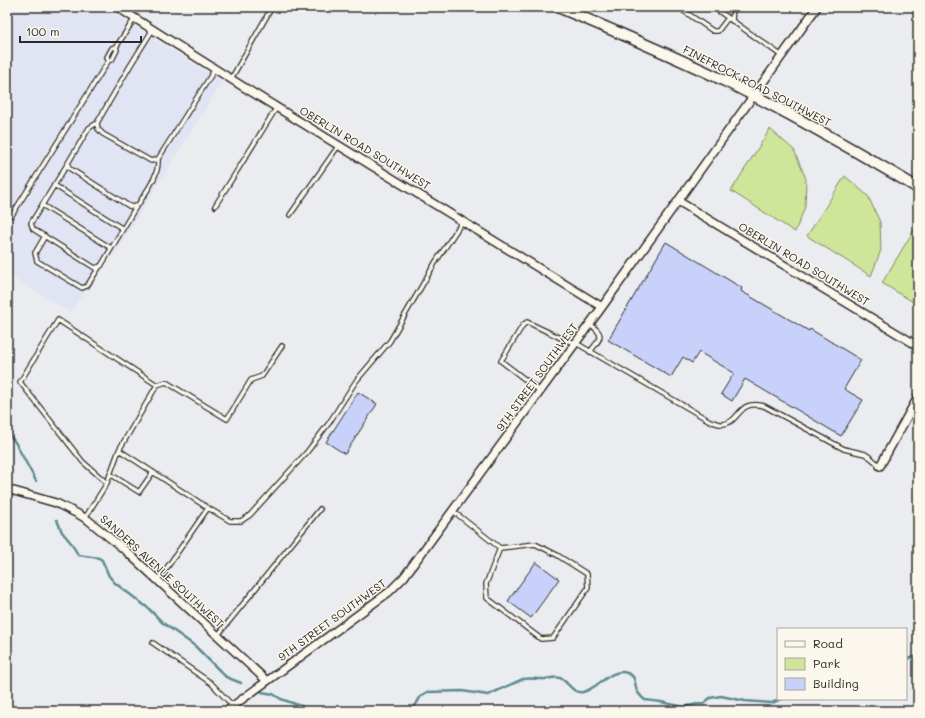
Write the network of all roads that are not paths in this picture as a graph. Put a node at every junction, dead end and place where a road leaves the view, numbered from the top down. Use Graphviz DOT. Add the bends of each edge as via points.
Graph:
graph roads {
  1 [pos="117,7"];
  2 [pos="272,7"];
  3 [pos="558,7"];
  4 [pos="678,7"];
  5 [pos="713,7"];
  6 [pos="733,7"];
  7 [pos="815,8"];
  8 [pos="135,18"];
  9 [pos="728,18"];
  10 [pos="732,21"];
  11 [pos="153,29"];
  12 [pos="782,56"];
  13 [pos="215,69"];
  14 [pos="231,79"];
  15 [pos="753,96"];
  16 [pos="277,108"];
  17 [pos="97,123"];
  18 [pos="339,145"];
  19 [pos="158,159"];
  20 [pos="68,163"];
  21 [pos="54,185"];
  22 [pos="918,188"];
  23 [pos="678,201"];
  24 [pos="42,205"];
  25 [pos="138,205"];
  26 [pos="215,206"];
  27 [pos="12,215"];
  28 [pos="290,215"];
  29 [pos="463,221"];
  30 [pos="123,229"];
  31 [pos="45,236"];
  32 [pos="111,248"];
  33 [pos="101,266"];
  34 [pos="602,307"];
  35 [pos="590,324"];
  36 [pos="576,343"];
  37 [pos="282,346"];
  38 [pos="918,346"];
  39 [pos="590,352"];
  40 [pos="157,385"];
  41 [pos="540,391"];
  42 [pos="918,397"];
  43 [pos="119,450"];
  44 [pos="880,466"];
  45 [pos="153,472"];
  46 [pos="110,474"];
  47 [pos="107,483"];
  48 [pos="7,489"];
  49 [pos="208,508"];
  50 [pos="320,509"];
  51 [pos="452,511"];
  52 [pos="85,518"];
  53 [pos="500,548"];
  54 [pos="157,580"];
  55 [pos="218,635"];
  56 [pos="153,643"];
  57 [pos="267,681"];
  58 [pos="233,706"];
  59 [pos="226,711"];
  1 -- 8 [label="street, OBERLIN ROAD SOUTHWEST"];
  2 -- 14 [label="lane"];
  3 -- 15 [label="main road, FINEFROCK ROAD SOUTHWEST" via="695,67"];
  4 -- 9 [label="lane" via="713,31 718,31"];
  5 -- 9 [label="lane"];
  6 -- 10 [label="lane"];
  7 -- 12 [label="street, 9TH STREET SOUTHWEST"];
  8 -- 11 [label="street, OBERLIN ROAD SOUTHWEST"];
  8 -- 27 [label="lane" via="116,47 112,48 107,57 109,60"];
  9 -- 10 [label="lane"];
  10 -- 12 [label="lane"];
  11 -- 13 [label="street, OBERLIN ROAD SOUTHWEST"];
  11 -- 17 [label="lane"];
  12 -- 15 [label="street, 9TH STREET SOUTHWEST"];
  13 -- 14 [label="street, OBERLIN ROAD SOUTHWEST"];
  13 -- 19 [label="lane"];
  14 -- 16 [label="street, OBERLIN ROAD SOUTHWEST"];
  15 -- 22 [label="main road, FINEFROCK ROAD SOUTHWEST"];
  15 -- 23 [label="street, 9TH STREET SOUTHWEST"];
  16 -- 18 [label="street, OBERLIN ROAD SOUTHWEST"];
  16 -- 26 [label="lane"];
  17 -- 19 [label="lane" via="103,134 151,161"];
  17 -- 20 [label="lane" via="89,128"];
  18 -- 28 [label="lane"];
  18 -- 29 [label="street, OBERLIN ROAD SOUTHWEST"];
  19 -- 25 [label="lane" via="157,174"];
  20 -- 21 [label="lane"];
  20 -- 25 [label="lane" via="69,168 129,206"];
  21 -- 24 [label="lane"];
  21 -- 30 [label="lane"];
  23 -- 34 [label="street, 9TH STREET SOUTHWEST"];
  23 -- 38 [label="street, OBERLIN ROAD SOUTHWEST"];
  24 -- 31 [label="lane" via="30,223 33,229"];
  24 -- 32 [label="lane"];
  25 -- 30 [label="lane"];
  29 -- 34 [label="street, OBERLIN ROAD SOUTHWEST"];
  29 -- 49 [label="lane" via="435,263 390,341 356,381 329,424 307,452 250,515 241,521 230,521"];
  30 -- 32 [label="lane"];
  31 -- 33 [label="lane" via="95,268"];
  31 -- 33 [label="lane" via="35,253 37,261 82,288 87,286"];
  32 -- 33 [label="lane"];
  34 -- 35 [label="street, 9TH STREET SOUTHWEST"];
  35 -- 36 [label="street, 9TH STREET SOUTHWEST"];
  35 -- 39 [label="lane" via="599,330 600,335"];
  36 -- 39 [label="lane"];
  36 -- 41 [label="street, 9TH STREET SOUTHWEST"];
  36 -- 41 [label="lane" via="527,322 524,325 501,361"];
  37 -- 40 [label="lane" via="262,376 251,380 227,419 166,382"];
  39 -- 44 [label="lane" via="710,421 721,425 730,422 746,406 764,406 850,452 865,454"];
  40 -- 43 [label="lane"];
  40 -- 47 [label="lane" via="58,320 20,382 84,462"];
  41 -- 51 [label="street, 9TH STREET SOUTHWEST"];
  42 -- 44 [label="street"];
  43 -- 45 [label="lane"];
  43 -- 46 [label="lane"];
  45 -- 46 [label="lane" via="139,492"];
  45 -- 49 [label="lane"];
  46 -- 47 [label="lane"];
  47 -- 52 [label="lane"];
  48 -- 52 [label="street, SANDERS AVENUE SOUTHWEST" via="56,503"];
  49 -- 54 [label="lane"];
  50 -- 55 [label="lane"];
  51 -- 53 [label="lane"];
  51 -- 57 [label="street, 9TH STREET SOUTHWEST" via="398,585"];
  52 -- 54 [label="street, SANDERS AVENUE SOUTHWEST"];
  53 -- 53 [label="lane" via="535,544 587,574 588,588 553,638 541,639 487,598 486,584"];
  54 -- 55 [label="street, SANDERS AVENUE SOUTHWEST"];
  55 -- 57 [label="street, SANDERS AVENUE SOUTHWEST"];
  56 -- 58 [label="lane" via="211,683"];
  57 -- 58 [label="street, 9TH STREET SOUTHWEST"];
  58 -- 59 [label="street, 9TH STREET SOUTHWEST"];
}
